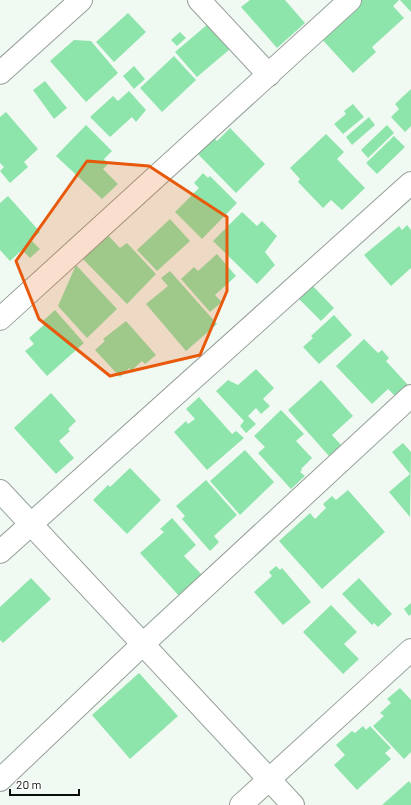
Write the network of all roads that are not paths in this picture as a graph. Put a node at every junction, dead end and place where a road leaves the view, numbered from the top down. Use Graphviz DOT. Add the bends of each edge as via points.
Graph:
graph roads {
  1 [pos="81,0"];
  2 [pos="198,0"];
  3 [pos="350,0"];
  4 [pos="0,73"];
  5 [pos="269,75"];
  6 [pos="408,193"];
  7 [pos="0,319"];
  8 [pos="411,396"];
  9 [pos="0,491"];
  10 [pos="31,524"];
  11 [pos="0,552"];
  12 [pos="143,644"];
  13 [pos="411,650"];
  14 [pos="0,780"];
  15 [pos="269,780"];
  16 [pos="241,805"];
  17 [pos="293,805"];
  1 -- 4 [label="street"];
  2 -- 5 [label="street"];
  3 -- 5 [label="street"];
  5 -- 7 [label="street"];
  6 -- 10 [label="street"];
  8 -- 12 [label="street"];
  9 -- 10 [label="street"];
  10 -- 11 [label="street"];
  10 -- 12 [label="street"];
  12 -- 14 [label="street"];
  12 -- 15 [label="street"];
  13 -- 15 [label="street"];
  15 -- 16 [label="street"];
  15 -- 17 [label="street"];
}
